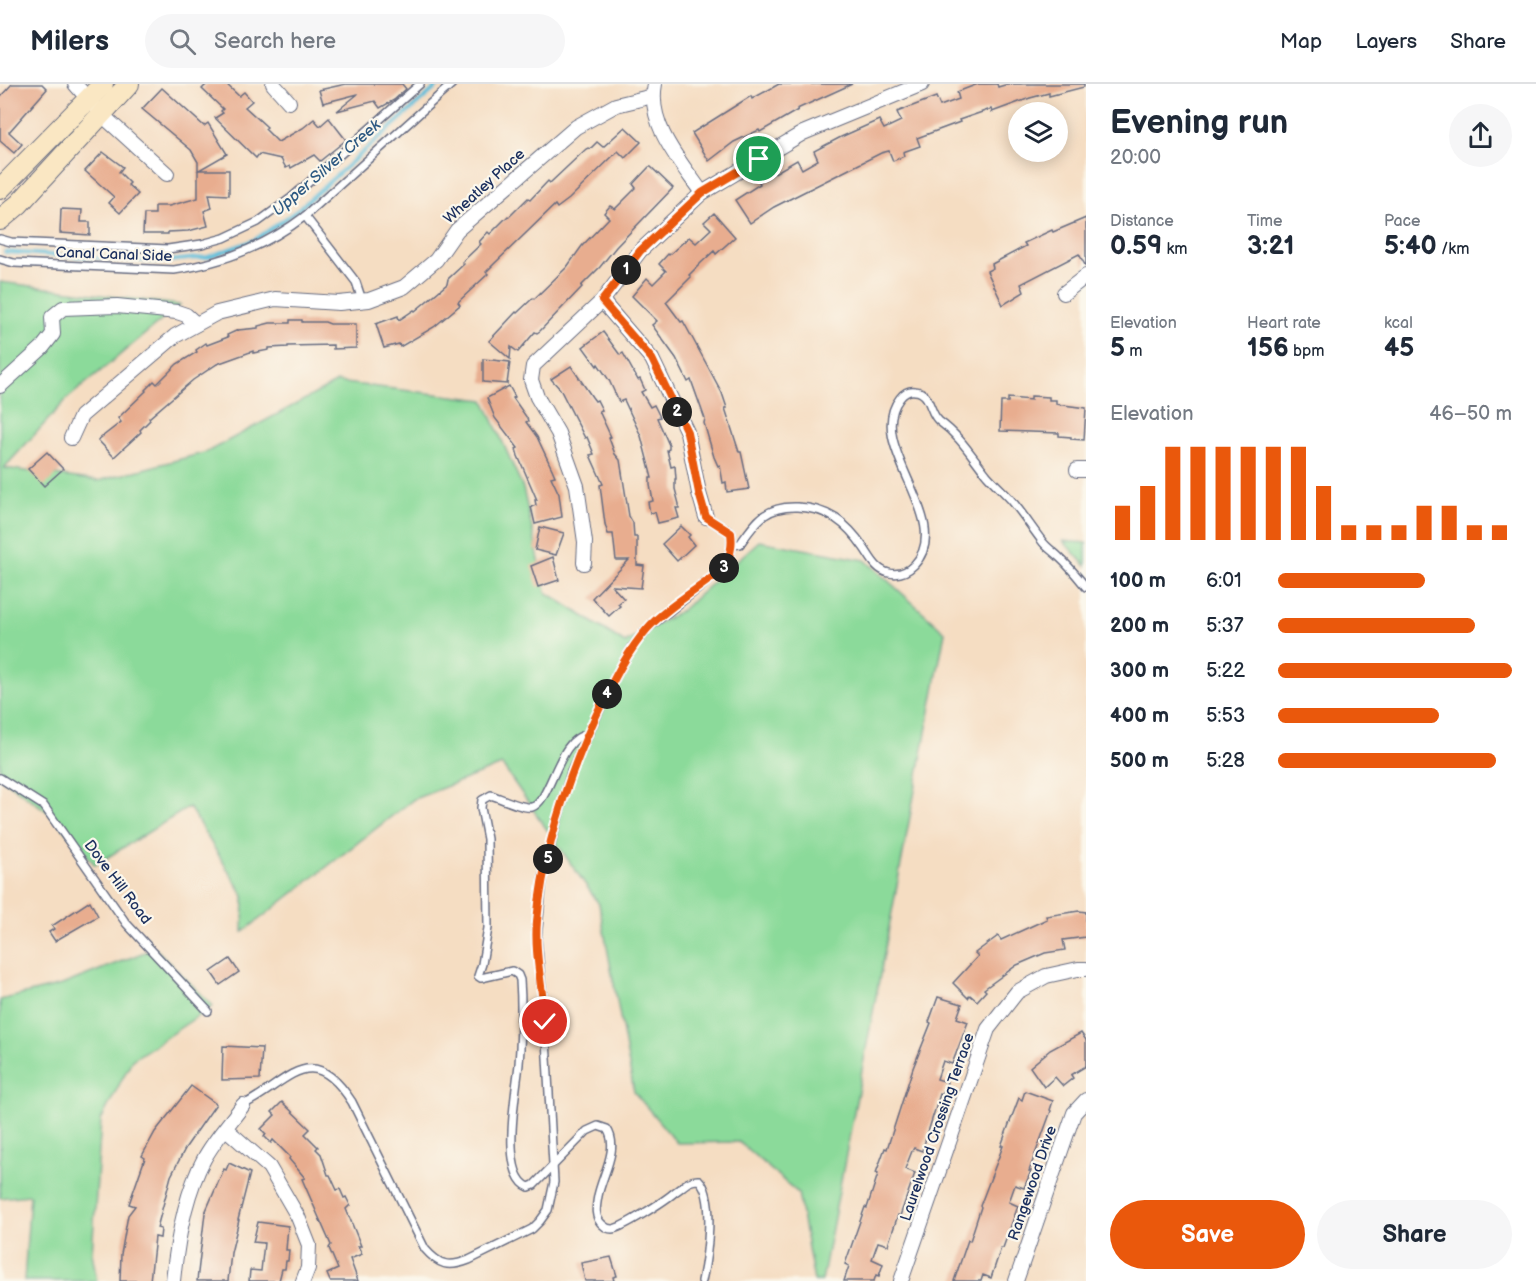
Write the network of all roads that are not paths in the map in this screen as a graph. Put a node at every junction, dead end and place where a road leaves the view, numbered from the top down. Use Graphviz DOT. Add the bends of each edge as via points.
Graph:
graph roads {
  1 [pos="75,84"];
  2 [pos="103,84"];
  3 [pos="129,84"];
  4 [pos="273,84"];
  5 [pos="420,84"];
  6 [pos="452,84"];
  7 [pos="922,84"];
  8 [pos="654,90"];
  9 [pos="288,102"];
  10 [pos="95,107"];
  11 [pos="167,174"];
  12 [pos="0,189"];
  13 [pos="702,193"];
  14 [pos="305,216"];
  15 [pos="0,220"];
  16 [pos="0,238"];
  17 [pos="0,259"];
  18 [pos="1086,276"];
  19 [pos="1064,293"];
  20 [pos="362,301"];
  21 [pos="602,301"];
  22 [pos="196,324"];
  23 [pos="0,386"];
  24 [pos="71,438"];
  25 [pos="706,517"];
  26 [pos="732,545"];
  27 [pos="584,563"];
  28 [pos="1086,587"];
  29 [pos="587,735"];
  30 [pos="0,778"];
  31 [pos="1086,969"];
  32 [pos="208,1011"];
  33 [pos="1086,1100"];
  34 [pos="243,1106"];
  35 [pos="226,1129"];
  36 [pos="553,1165"];
  37 [pos="173,1281"];
  38 [pos="303,1281"];
  39 [pos="702,1281"];
  40 [pos="901,1281"];
  41 [pos="1016,1281"];
  1 -- 10 [label="street"];
  2 -- 10 [label="main road"];
  3 -- 10 [label="main road"];
  4 -- 9 [label="street"];
  5 -- 16 [label="lane, Canal Canal Side" via="291,198 258,222 225,238 154,250 11,242"];
  6 -- 14 [label="lane, Canal Canal Side"];
  7 -- 13 [label="street" via="803,133"];
  8 -- 13 [label="street" via="668,145"];
  8 -- 20 [label="street, Wheatley Place" via="576,127 457,230 436,260 404,287"];
  10 -- 11 [label="street"];
  10 -- 12 [label="main road"];
  10 -- 15 [label="main road" via="19,204"];
  13 -- 21 [label="street" via="640,251"];
  14 -- 17 [label="lane, Canal Canal Side" via="285,232 240,253 183,269 14,264"];
  14 -- 20 [label="lane" via="356,282"];
  18 -- 19 [label="street"];
  20 -- 22 [label="street, Wheatley Place" via="275,299 217,313"];
  21 -- 25 [label="street" via="652,359 687,432"];
  21 -- 27 [label="street" via="533,366 531,380 558,433 577,486"];
  22 -- 23 [label="street" via="177,312 117,306 63,308 52,317 53,334 42,348"];
  22 -- 24 [label="street, Wheatley Place" via="175,336 81,416"];
  25 -- 26 [label="lane" via="731,533"];
  26 -- 28 [label="lane" via="740,544 768,512 790,507 816,508 844,525 880,569 895,573 913,566 923,552 925,535 918,502 897,454 892,421 897,402 904,393 914,391 924,395 936,419 959,436 1042,542"];
  26 -- 29 [label="lane" via="722,570 649,627 633,646"];
  29 -- 36 [label="lane" via="571,772 554,832 537,922"];
  29 -- 36 [label="lane" via="574,740 538,803 522,806 490,795 482,800 481,808 487,839 488,928 478,976 512,971 518,975 521,990 513,1161 521,1182 529,1187"];
  30 -- 32 [label="lane, Dove Hill Road" via="44,806 126,923"];
  31 -- 40 [label="street, Laurelwood Crossing Terrace" via="1046,976 1017,992 988,1029"];
  33 -- 41 [label="street, Rangewood Drive" via="1074,1113"];
  34 -- 35 [label="street"];
  34 -- 36 [label="lane" via="299,1070 316,1068 329,1075 352,1102 425,1249 446,1265 460,1264 532,1229 553,1197"];
  35 -- 37 [label="street" via="204,1158 186,1207"];
  35 -- 38 [label="street" via="269,1167 298,1217 309,1245"];
  36 -- 39 [label="lane" via="587,1131 598,1126 607,1129 612,1144 596,1211 599,1221 613,1229 689,1182 699,1180 708,1205 708,1252"];
}
